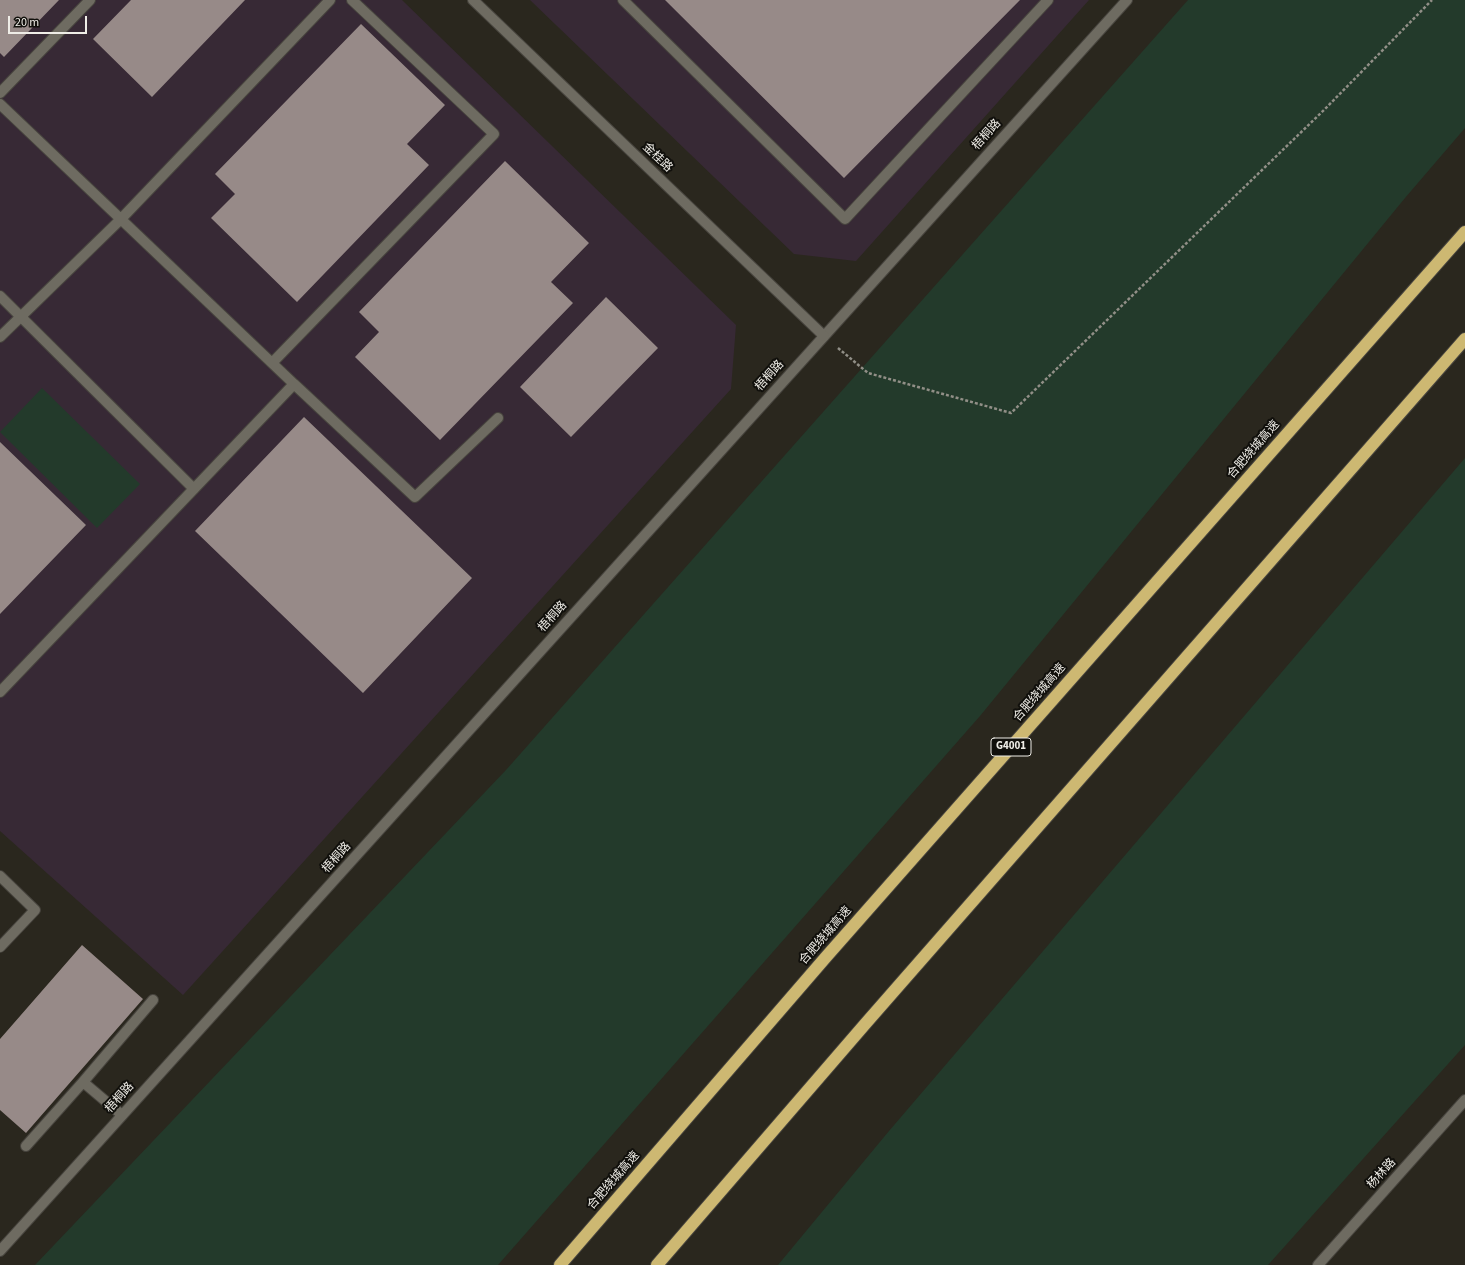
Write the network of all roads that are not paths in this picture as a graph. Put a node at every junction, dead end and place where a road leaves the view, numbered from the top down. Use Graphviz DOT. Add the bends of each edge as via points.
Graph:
graph roads {
  1 [pos="90,0"];
  2 [pos="330,0"];
  3 [pos="352,0"];
  4 [pos="473,0"];
  5 [pos="623,0"];
  6 [pos="1048,0"];
  7 [pos="1127,0"];
  8 [pos="0,93"];
  9 [pos="0,104"];
  10 [pos="121,219"];
  11 [pos="1465,231"];
  12 [pos="0,296"];
  13 [pos="20,316"];
  14 [pos="824,336"];
  15 [pos="0,337"];
  16 [pos="1465,339"];
  17 [pos="272,363"];
  18 [pos="294,384"];
  19 [pos="498,418"];
  20 [pos="194,489"];
  21 [pos="0,692"];
  22 [pos="0,876"];
  23 [pos="0,948"];
  24 [pos="153,1000"];
  25 [pos="83,1082"];
  26 [pos="1465,1100"];
  27 [pos="122,1116"];
  28 [pos="26,1146"];
  29 [pos="0,1251"];
  30 [pos="560,1265"];
  31 [pos="657,1265"];
  32 [pos="1318,1265"];
  1 -- 8 [label="street"];
  2 -- 10 [label="street"];
  3 -- 17 [label="street" via="494,134"];
  4 -- 14 [label="street, 金桂路"];
  5 -- 6 [label="street" via="845,219"];
  7 -- 14 [label="street, 梧桐路"];
  9 -- 10 [label="street"];
  10 -- 13 [label="street"];
  10 -- 17 [label="street"];
  11 -- 30 [label="highway, 合肥绕城高速 / G4001" via="826,957"];
  12 -- 13 [label="street"];
  13 -- 15 [label="street"];
  13 -- 20 [label="street"];
  14 -- 27 [label="street, 梧桐路"];
  16 -- 31 [label="highway"];
  17 -- 18 [label="street"];
  18 -- 19 [label="street" via="416,497"];
  18 -- 20 [label="street"];
  20 -- 21 [label="street"];
  22 -- 23 [label="street" via="35,910"];
  24 -- 25 [label="street"];
  25 -- 27 [label="street"];
  25 -- 28 [label="street"];
  26 -- 32 [label="street, 杨林路"];
  27 -- 29 [label="street, 梧桐路"];
}
